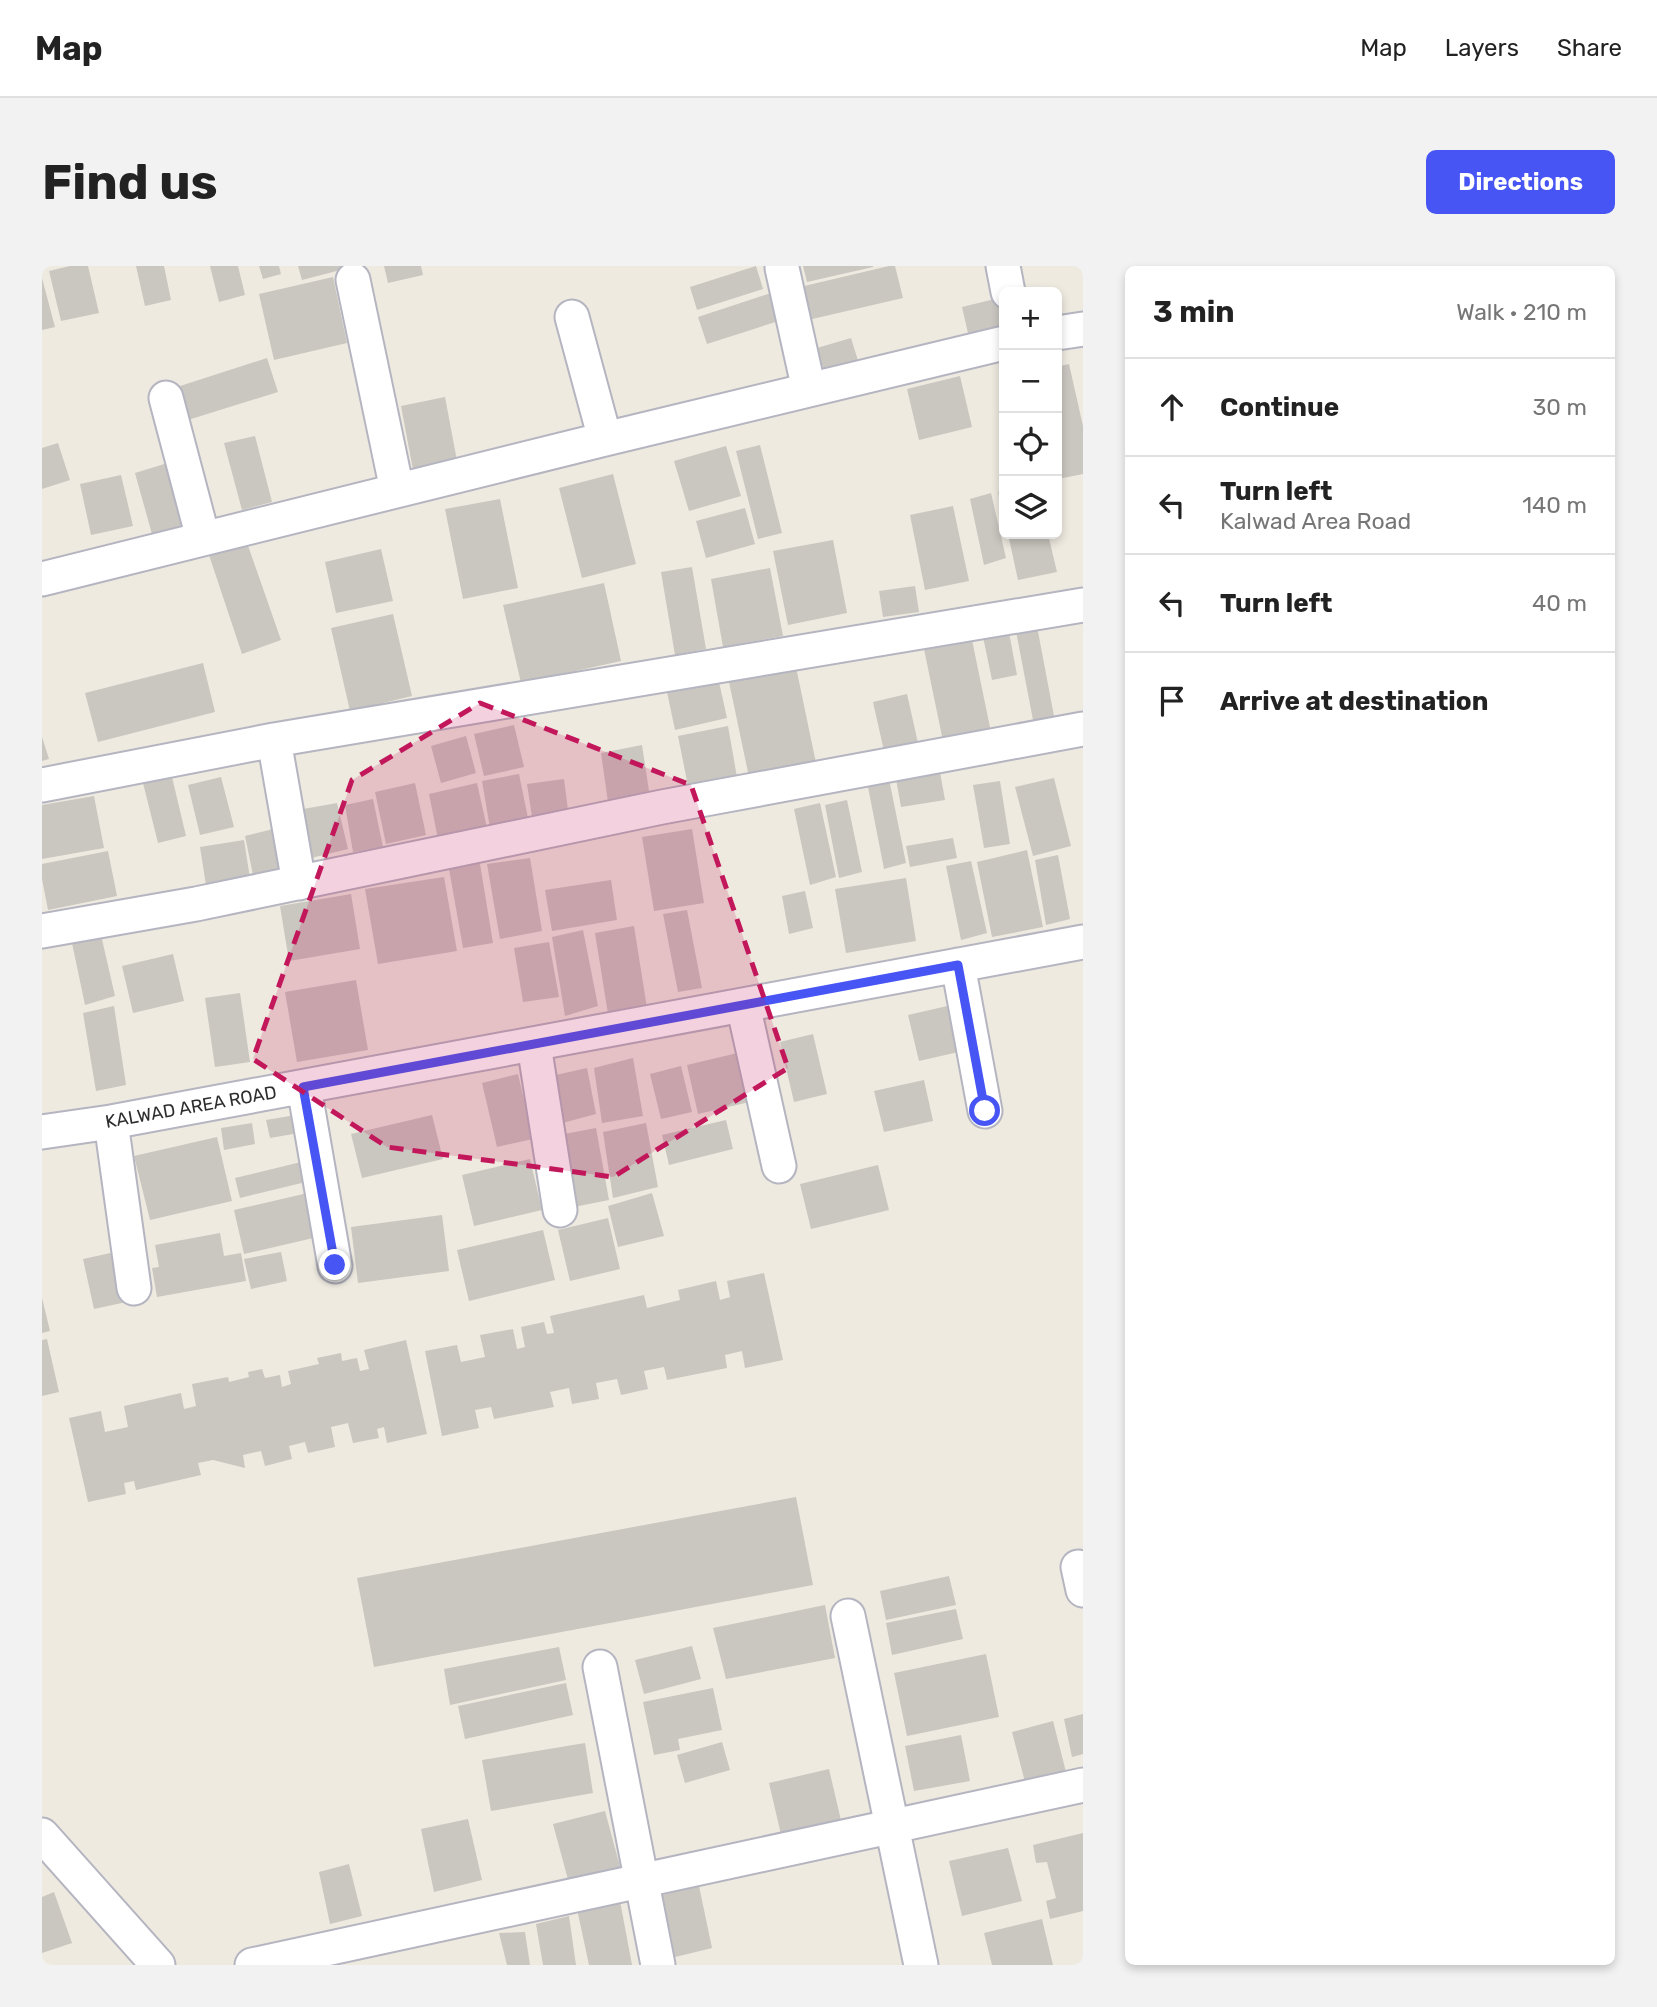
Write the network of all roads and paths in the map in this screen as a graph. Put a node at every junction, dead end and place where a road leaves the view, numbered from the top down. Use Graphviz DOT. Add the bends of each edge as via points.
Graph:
graph roads {
  1 [pos="1003,266"];
  2 [pos="782,268"];
  3 [pos="353,279"];
  4 [pos="1007,287"];
  5 [pos="572,317"];
  6 [pos="1083,329"];
  7 [pos="1062,332"];
  8 [pos="999,344"];
  9 [pos="808,390"];
  10 [pos="166,398"];
  11 [pos="606,439"];
  12 [pos="397,490"];
  13 [pos="203,538"];
  14 [pos="42,579"];
  15 [pos="1083,606"];
  16 [pos="1083,729"];
  17 [pos="274,740"];
  18 [pos="42,785"];
  19 [pos="299,883"];
  20 [pos="42,931"];
  21 [pos="1083,942"];
  22 [pos="958,965"];
  23 [pos="743,1005"];
  24 [pos="534,1045"];
  25 [pos="303,1087"];
  26 [pos="985,1111"];
  27 [pos="111,1122"];
  28 [pos="42,1132"];
  29 [pos="779,1166"];
  30 [pos="561,1210"];
  31 [pos="335,1265"];
  32 [pos="134,1288"];
  33 [pos="848,1616"];
  34 [pos="600,1667"];
  35 [pos="1083,1785"];
  36 [pos="892,1826"];
  37 [pos="42,1835"];
  38 [pos="642,1881"];
  39 [pos="158,1965"];
  40 [pos="252,1965"];
  41 [pos="658,1965"];
  42 [pos="921,1965"];
  1 -- 4 [label="street"];
  2 -- 9 [label="street"];
  3 -- 12 [label="street"];
  5 -- 11 [label="street"];
  6 -- 7 [label="street"];
  8 -- 9 [label="street"];
  9 -- 11 [label="street"];
  10 -- 13 [label="street"];
  11 -- 12 [label="street"];
  12 -- 13 [label="street"];
  13 -- 14 [label="street"];
  15 -- 17 [label="street"];
  16 -- 19 [label="street" via="662,807"];
  17 -- 18 [label="street"];
  17 -- 19 [label="street"];
  19 -- 20 [label="street"];
  21 -- 22 [label="street, KALWAD AREA ROAD"];
  22 -- 23 [label="street, KALWAD AREA ROAD"];
  22 -- 26 [label="street"];
  23 -- 24 [label="street, KALWAD AREA ROAD"];
  23 -- 29 [label="street"];
  24 -- 25 [label="street, KALWAD AREA ROAD"];
  24 -- 30 [label="street"];
  25 -- 27 [label="street, KALWAD AREA ROAD"];
  25 -- 31 [label="street"];
  27 -- 28 [label="street, KALWAD AREA ROAD"];
  27 -- 32 [label="street"];
  33 -- 36 [label="street"];
  34 -- 38 [label="street"];
  35 -- 36 [label="street"];
  36 -- 38 [label="street"];
  36 -- 42 [label="street"];
  37 -- 39 [label="street"];
  38 -- 40 [label="street"];
  38 -- 41 [label="street"];
}
